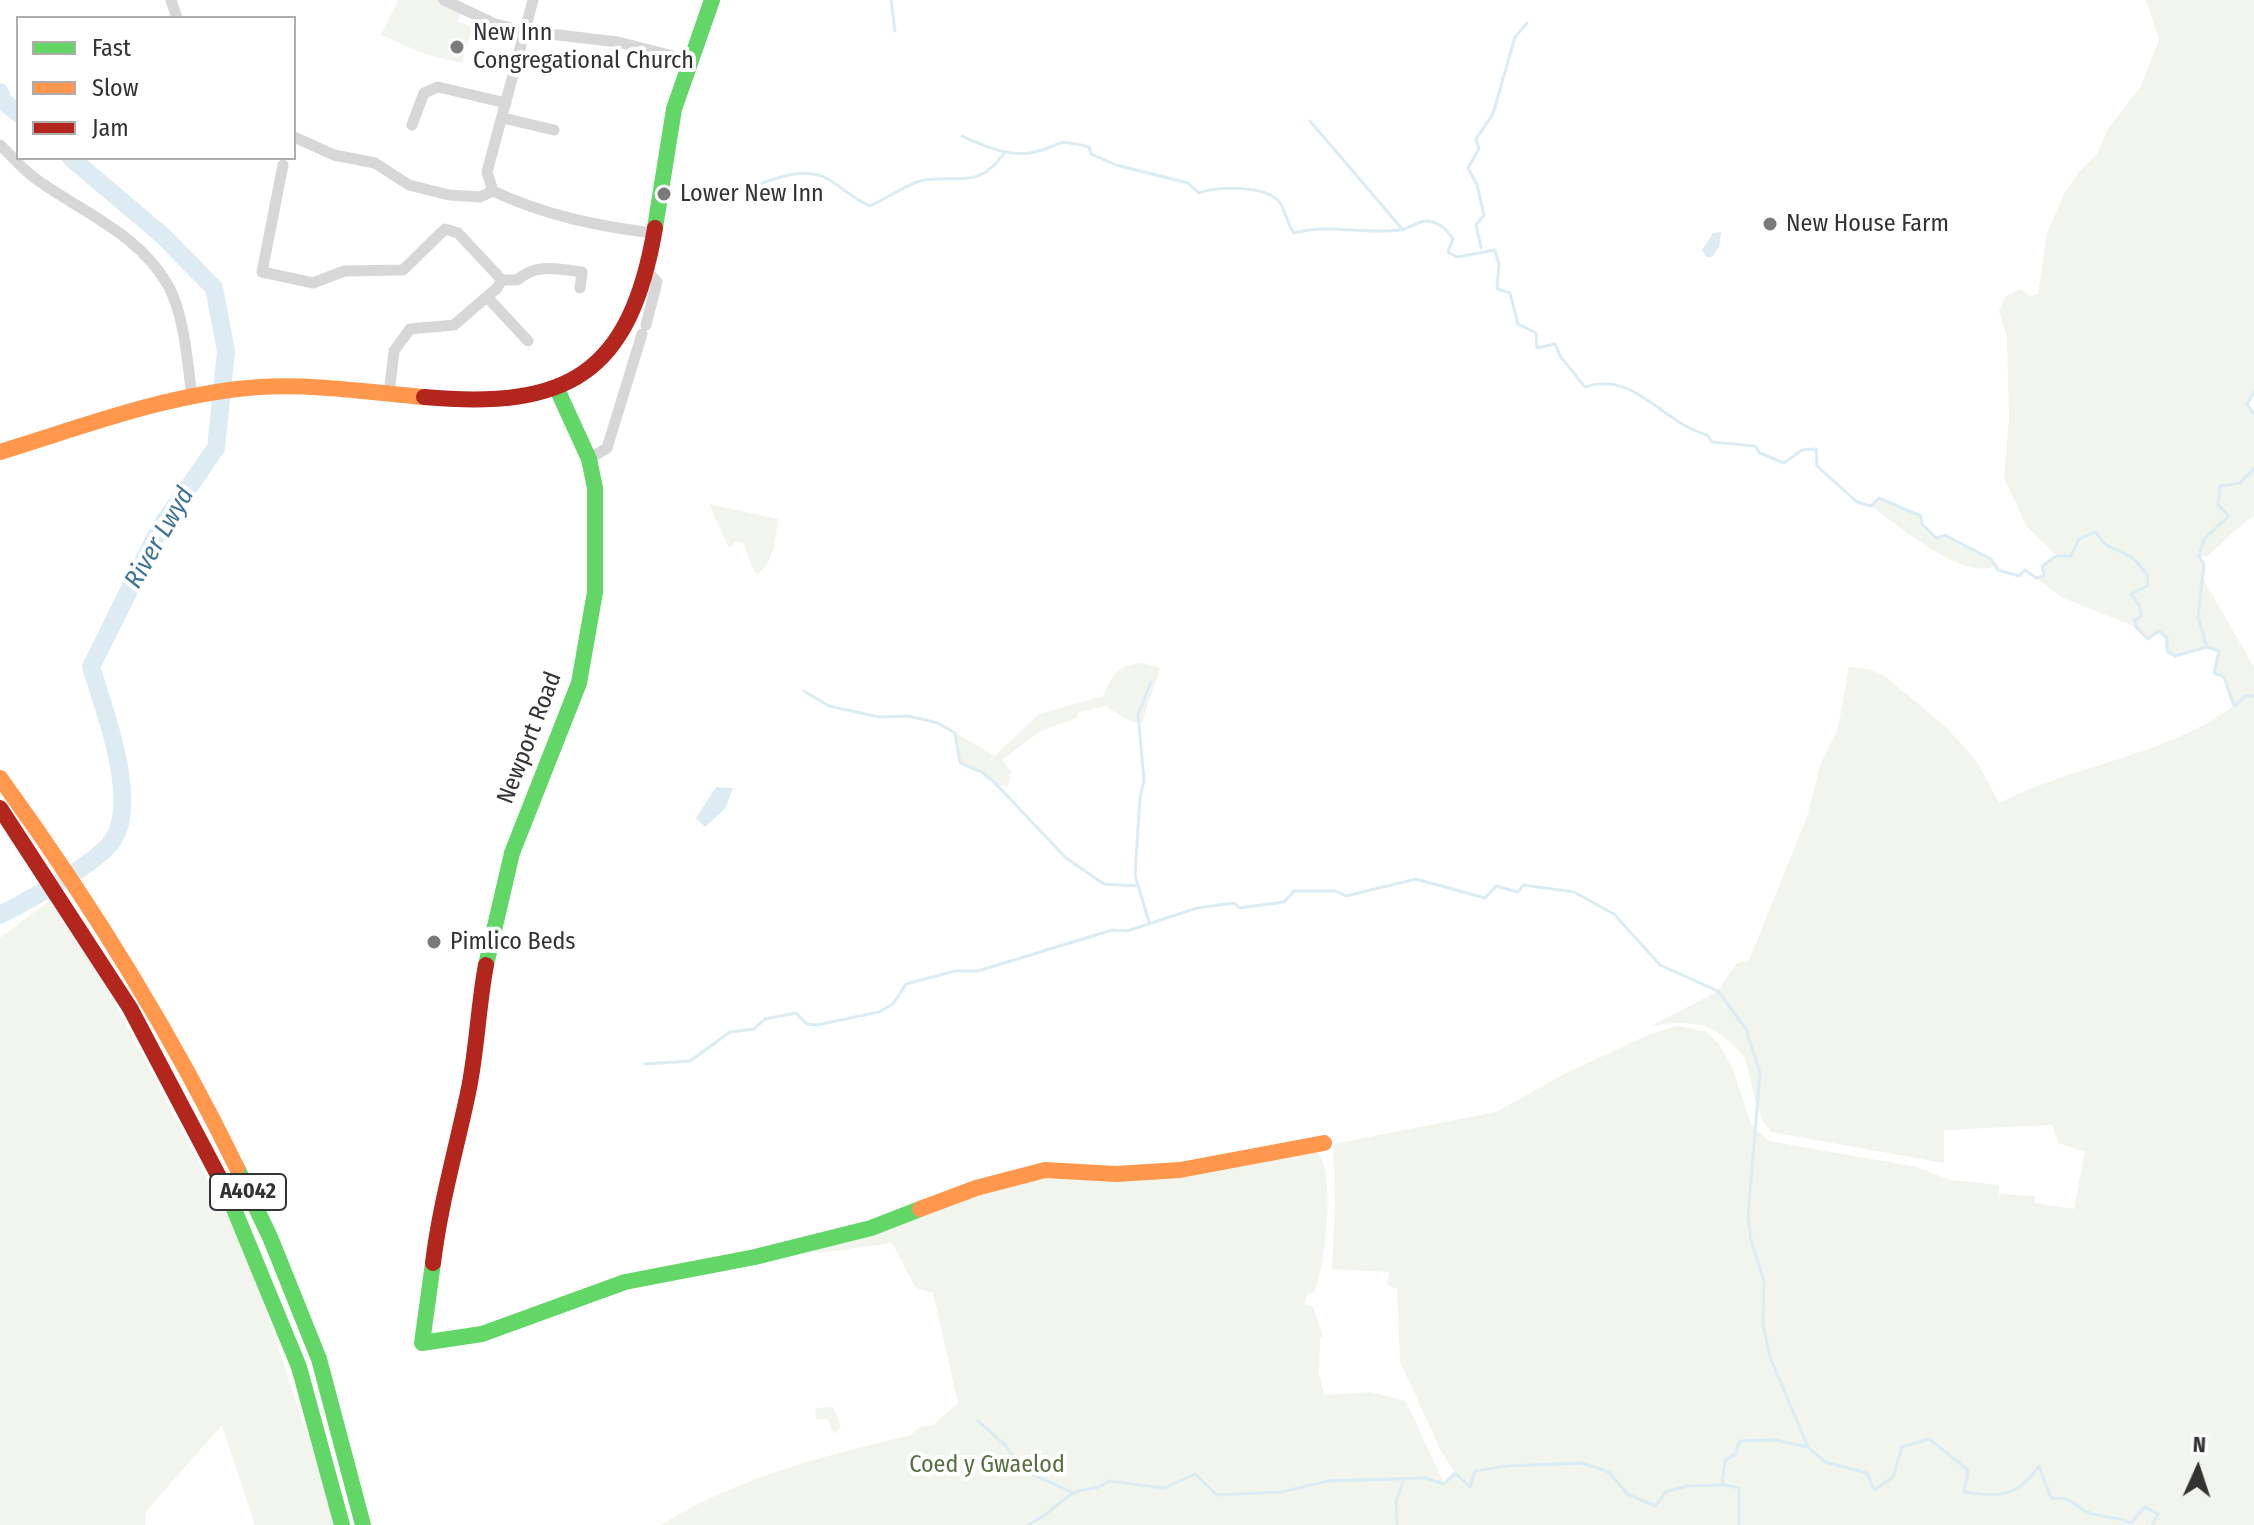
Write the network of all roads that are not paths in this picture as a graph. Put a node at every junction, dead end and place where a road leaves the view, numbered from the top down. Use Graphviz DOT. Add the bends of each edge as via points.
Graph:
graph roads {
  1 [pos="444,0"];
  2 [pos="533,0"];
  3 [pos="712,0"];
  4 [pos="524,31"];
  5 [pos="689,60"];
  6 [pos="506,103"];
  7 [pos="503,118"];
  8 [pos="412,125"];
  9 [pos="554,130"];
  10 [pos="296,138"];
  11 [pos="0,145"];
  12 [pos="283,165"];
  13 [pos="493,191"];
  14 [pos="653,233"];
  15 [pos="645,269"];
  16 [pos="502,280"];
  17 [pos="580,288"];
  18 [pos="487,297"];
  19 [pos="528,341"];
  20 [pos="557,389"];
  21 [pos="389,394"];
  22 [pos="192,396"];
  23 [pos="0,452"];
  24 [pos="589,459"];
  25 [pos="0,778"];
  26 [pos="0,808"];
  27 [pos="1324,1143"];
  28 [pos="342,1525"];
  29 [pos="363,1525"];
  1 -- 4 [label="street"];
  2 -- 4 [label="street"];
  3 -- 5 [label="main road"];
  4 -- 5 [label="street" via="618,42"];
  4 -- 6 [label="street"];
  5 -- 14 [label="main road" via="674,110"];
  6 -- 7 [label="street"];
  6 -- 8 [label="street" via="438,87 424,93"];
  7 -- 9 [label="street"];
  7 -- 13 [label="street" via="487,172"];
  10 -- 13 [label="street" via="334,155 375,163 409,185 449,195 480,197"];
  11 -- 22 [label="street" via="33,177 119,232 150,259 170,290"];
  12 -- 16 [label="street" via="262,272 313,283 344,271 403,270 445,229 458,233"];
  13 -- 14 [label="street" via="582,222"];
  14 -- 15 [label="main road"];
  15 -- 20 [label="main road" via="626,326 609,351"];
  15 -- 24 [label="street" via="657,282 644,330 607,448"];
  16 -- 17 [label="street" via="517,280 541,267 582,272"];
  16 -- 18 [label="street"];
  18 -- 19 [label="street"];
  18 -- 21 [label="street" via="454,325 410,329 394,351"];
  20 -- 21 [label="main road" via="522,399 476,402"];
  20 -- 24 [label="main road, Newport Road"];
  21 -- 22 [label="main road" via="318,387"];
  22 -- 23 [label="main road"];
  24 -- 27 [label="main road, Newport Road" via="595,488 595,592 588,640 579,683 517,840 497,907 476,1015 469,1090 439,1215 422,1343 482,1334 625,1282 871,1228 976,1188 1045,1170 1180,1170"];
  25 -- 29 [label="main road, A4042" via="76,883 169,1036 270,1237 319,1359"];
  26 -- 28 [label="main road, A4042" via="62,894 154,1044 255,1253 300,1370"];
}
